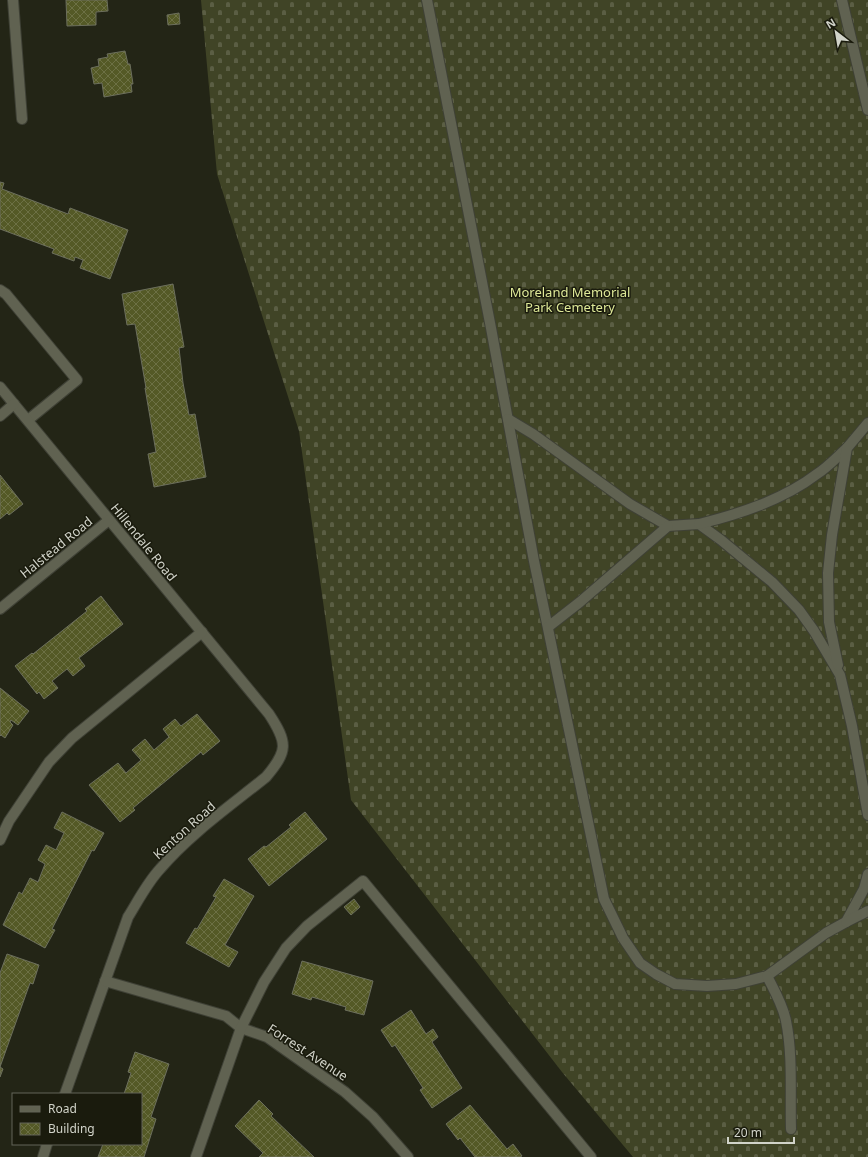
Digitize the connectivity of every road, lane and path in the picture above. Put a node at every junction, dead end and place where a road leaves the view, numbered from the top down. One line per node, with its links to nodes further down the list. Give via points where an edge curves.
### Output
1 (12, 0): 5 (street)
2 (427, 0): 10 (street)
3 (842, 0): 4 (street)
4 (868, 110)
5 (22, 119)
6 (0, 290): 11 (street, via 77,380)
7 (0, 387): 8 (street, Hillendale Road)
8 (14, 404): 9 (street); 11 (street, Hillendale Road)
9 (0, 416)
10 (508, 419): 16 (street, via 630,504); 18 (street)
11 (28, 420): 14 (street, Hillendale Road)
12 (868, 423): 13 (street)
13 (847, 448): 15 (street, via 817,475 789,491 759,506); 20 (street, via 828,573 829,622)
14 (110, 520): 17 (street, Halstead Road); 19 (street, Hillendale Road)
15 (698, 524): 16 (street); 20 (street, via 772,582 799,610)
16 (668, 526): 18 (street)
17 (0, 609)
18 (548, 627): 27 (street, via 604,899 623,938 640,963 675,984 736,984)
19 (202, 632): 21 (street, Hillendale Road); 23 (street, via 72,738 49,762 9,821)
20 (840, 675): 22 (street)
21 (269, 714): 28 (street, Kenton Road, via 283,739 283,752 276,764 266,777 178,850 159,869 128,917)
22 (868, 815)
23 (0, 840)
24 (868, 874): 26 (street, via 864,889)
25 (868, 911): 26 (street)
26 (846, 922): 27 (street, via 826,933)
27 (767, 976): 31 (street, via 778,996 786,1020)
28 (104, 981): 29 (street, Forrest Avenue, via 226,1016); 30 (street, Kenton Road)
29 (241, 1028): 34 (street); 35 (street, Forrest Avenue, via 267,1037 345,1092 373,1117); 36 (street, via 264,982 286,948 307,926 363,881)
30 (65, 1093)
31 (791, 1129)
32 (47, 1145): 33 (street)
33 (43, 1157)
34 (196, 1157)
35 (408, 1157)
36 (591, 1157)

